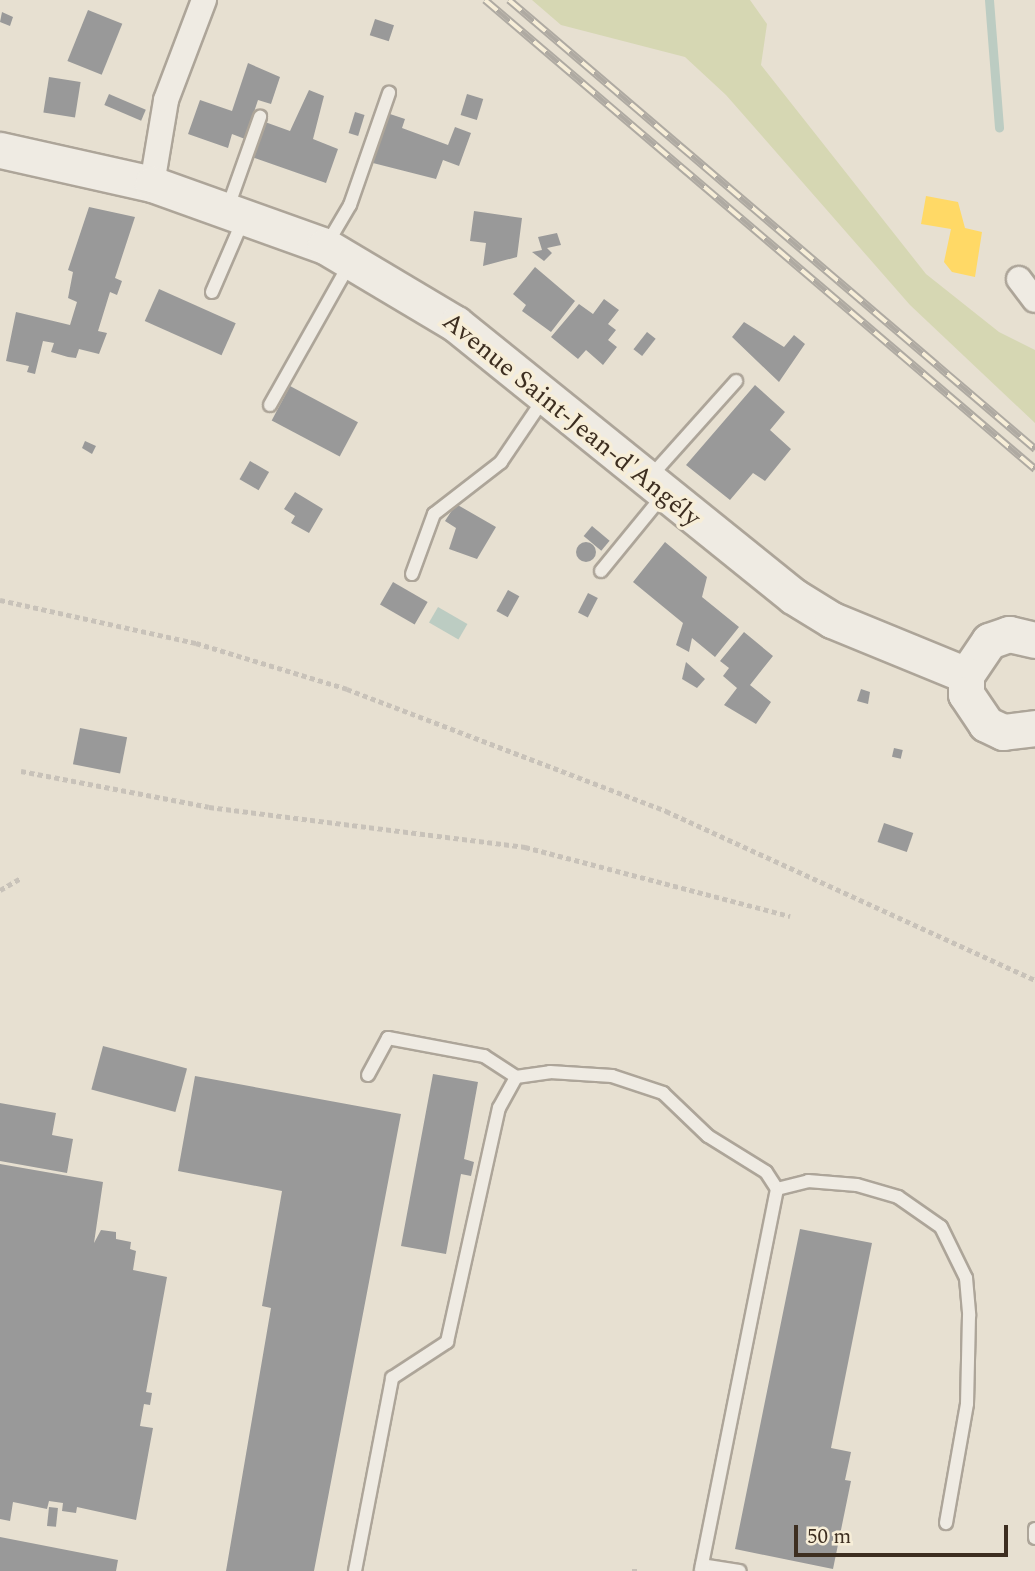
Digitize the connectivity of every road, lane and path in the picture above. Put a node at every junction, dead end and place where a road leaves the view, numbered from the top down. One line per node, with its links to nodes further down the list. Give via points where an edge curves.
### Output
1 (204, 0): 5 (street, via 166,100)
2 (389, 93): 7 (lane)
3 (260, 117): 6 (lane)
4 (0, 150): 5 (main road, Avenue Saint-Jean-d'Angély)
5 (152, 184): 6 (main road, Avenue Saint-Jean-d'Angély)
6 (237, 210): 7 (main road, Avenue Saint-Jean-d'Angély); 9 (lane)
7 (338, 254): 12 (main road, Avenue Saint-Jean-d'Angély, via 456,324); 13 (lane)
8 (1019, 279): 10 (street)
9 (212, 292)
10 (1035, 300)
11 (736, 381): 14 (lane)
12 (547, 395): 14 (main road, Avenue Saint-Jean-d'Angély); 16 (lane, via 501,462 434,514)
13 (270, 405)
14 (656, 487): 15 (lane); 19 (main road, Avenue Saint-Jean-d'Angély, via 752,567 822,614)
15 (601, 572)
16 (412, 574)
17 (0, 600): 25 (path, via 196,643 358,693 666,811)
18 (1035, 640): 19 (main road, via 1009,634 989,641)
19 (966, 676): 20 (main road, via 966,694 986,724 1003,732)
20 (1035, 728)
21 (21, 771): 24 (path, via 209,807 525,847)
22 (21, 878): 23 (path)
23 (0, 891)
24 (790, 916)
25 (1035, 980)
26 (368, 1075): 27 (lane, via 388,1038 484,1056)
27 (516, 1077): 28 (lane, via 612,1076 663,1093 708,1136 766,1172); 33 (lane, via 499,1108 447,1342 392,1378)
28 (777, 1189): 29 (lane, via 808,1181 857,1185 898,1197 941,1227 965,1278 969,1316 967,1404); 32 (lane)
29 (946, 1523)
30 (1035, 1529): 31 (lane)
31 (1035, 1538)
32 (701, 1568): 36 (lane)
33 (355, 1571)
34 (632, 1571): 35 (path)
35 (639, 1571)
36 (740, 1571)

